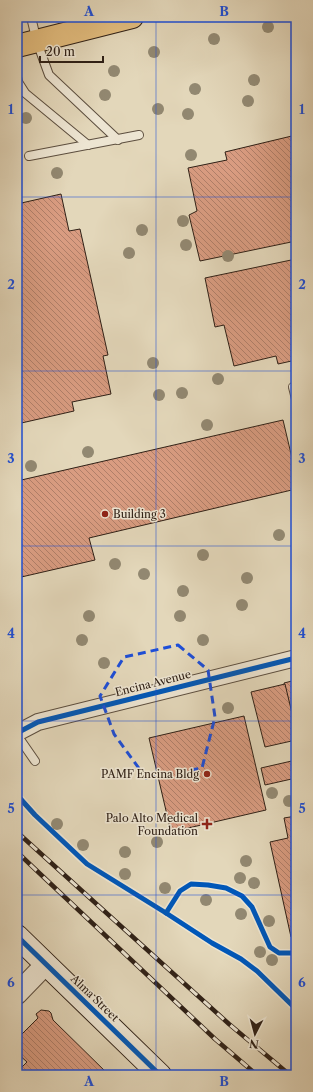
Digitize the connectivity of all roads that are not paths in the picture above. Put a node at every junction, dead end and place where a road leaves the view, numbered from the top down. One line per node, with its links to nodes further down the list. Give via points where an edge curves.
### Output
1 (31, 17): 3 (lane)
2 (132, 17): 3 (main road)
3 (27, 44): 6 (lane, via 49,75)
4 (17, 77): 7 (lane, via 25,93)
5 (139, 135): 6 (lane)
6 (118, 140): 7 (lane)
7 (88, 145): 8 (lane)
8 (29, 156)
9 (293, 387): 10 (lane)
10 (296, 399)
11 (296, 658): 12 (street, Encina Avenue, via 38,722)
12 (17, 734): 13 (lane)
13 (35, 761)
14 (17, 936): 15 (main road, Alma Street)
15 (46, 964): 16 (street); 17 (main road, Alma Street)
16 (17, 994)
17 (160, 1075)

